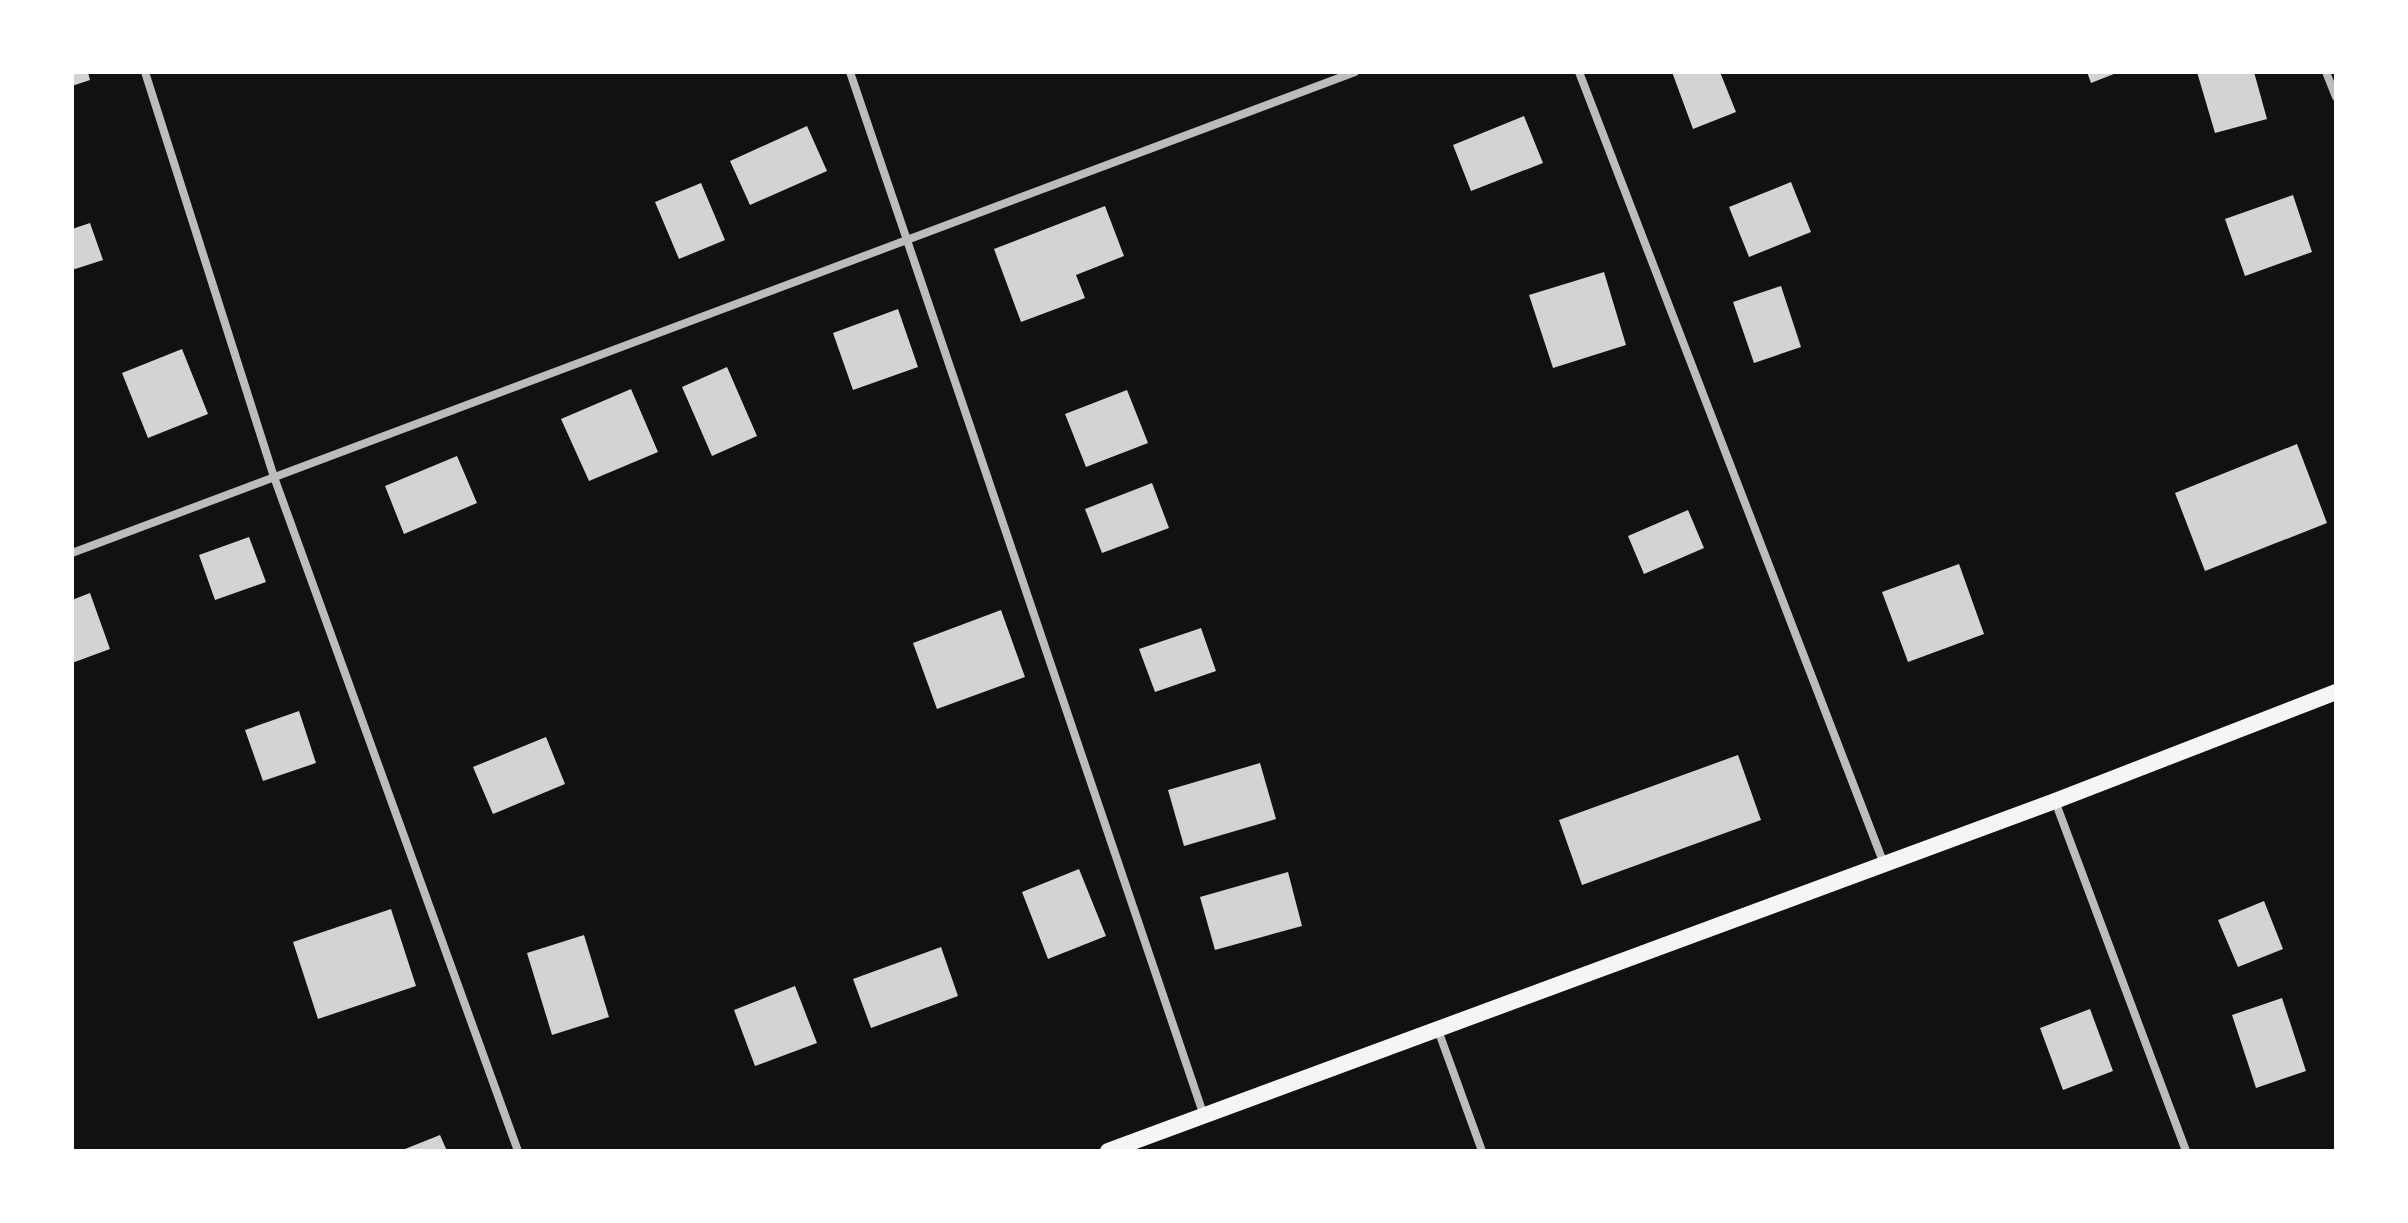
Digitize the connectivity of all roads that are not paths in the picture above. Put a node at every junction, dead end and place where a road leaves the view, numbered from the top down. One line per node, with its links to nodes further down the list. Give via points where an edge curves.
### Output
1 (145, 72): 8 (street)
2 (850, 72): 7 (street)
3 (1355, 72): 7 (street)
4 (1579, 72): 12 (street)
5 (2326, 72): 6 (street)
6 (2336, 97)
7 (907, 239): 8 (street); 14 (street)
8 (274, 477): 9 (street); 15 (street)
9 (72, 553)
10 (2336, 692): 11 (main road)
11 (2055, 801): 12 (main road); 18 (street)
12 (1884, 864): 13 (main road)
13 (1438, 1030): 14 (main road); 17 (street)
14 (1204, 1116): 16 (main road)
15 (518, 1151)
16 (1108, 1151)
17 (1482, 1151)
18 (2186, 1151)

